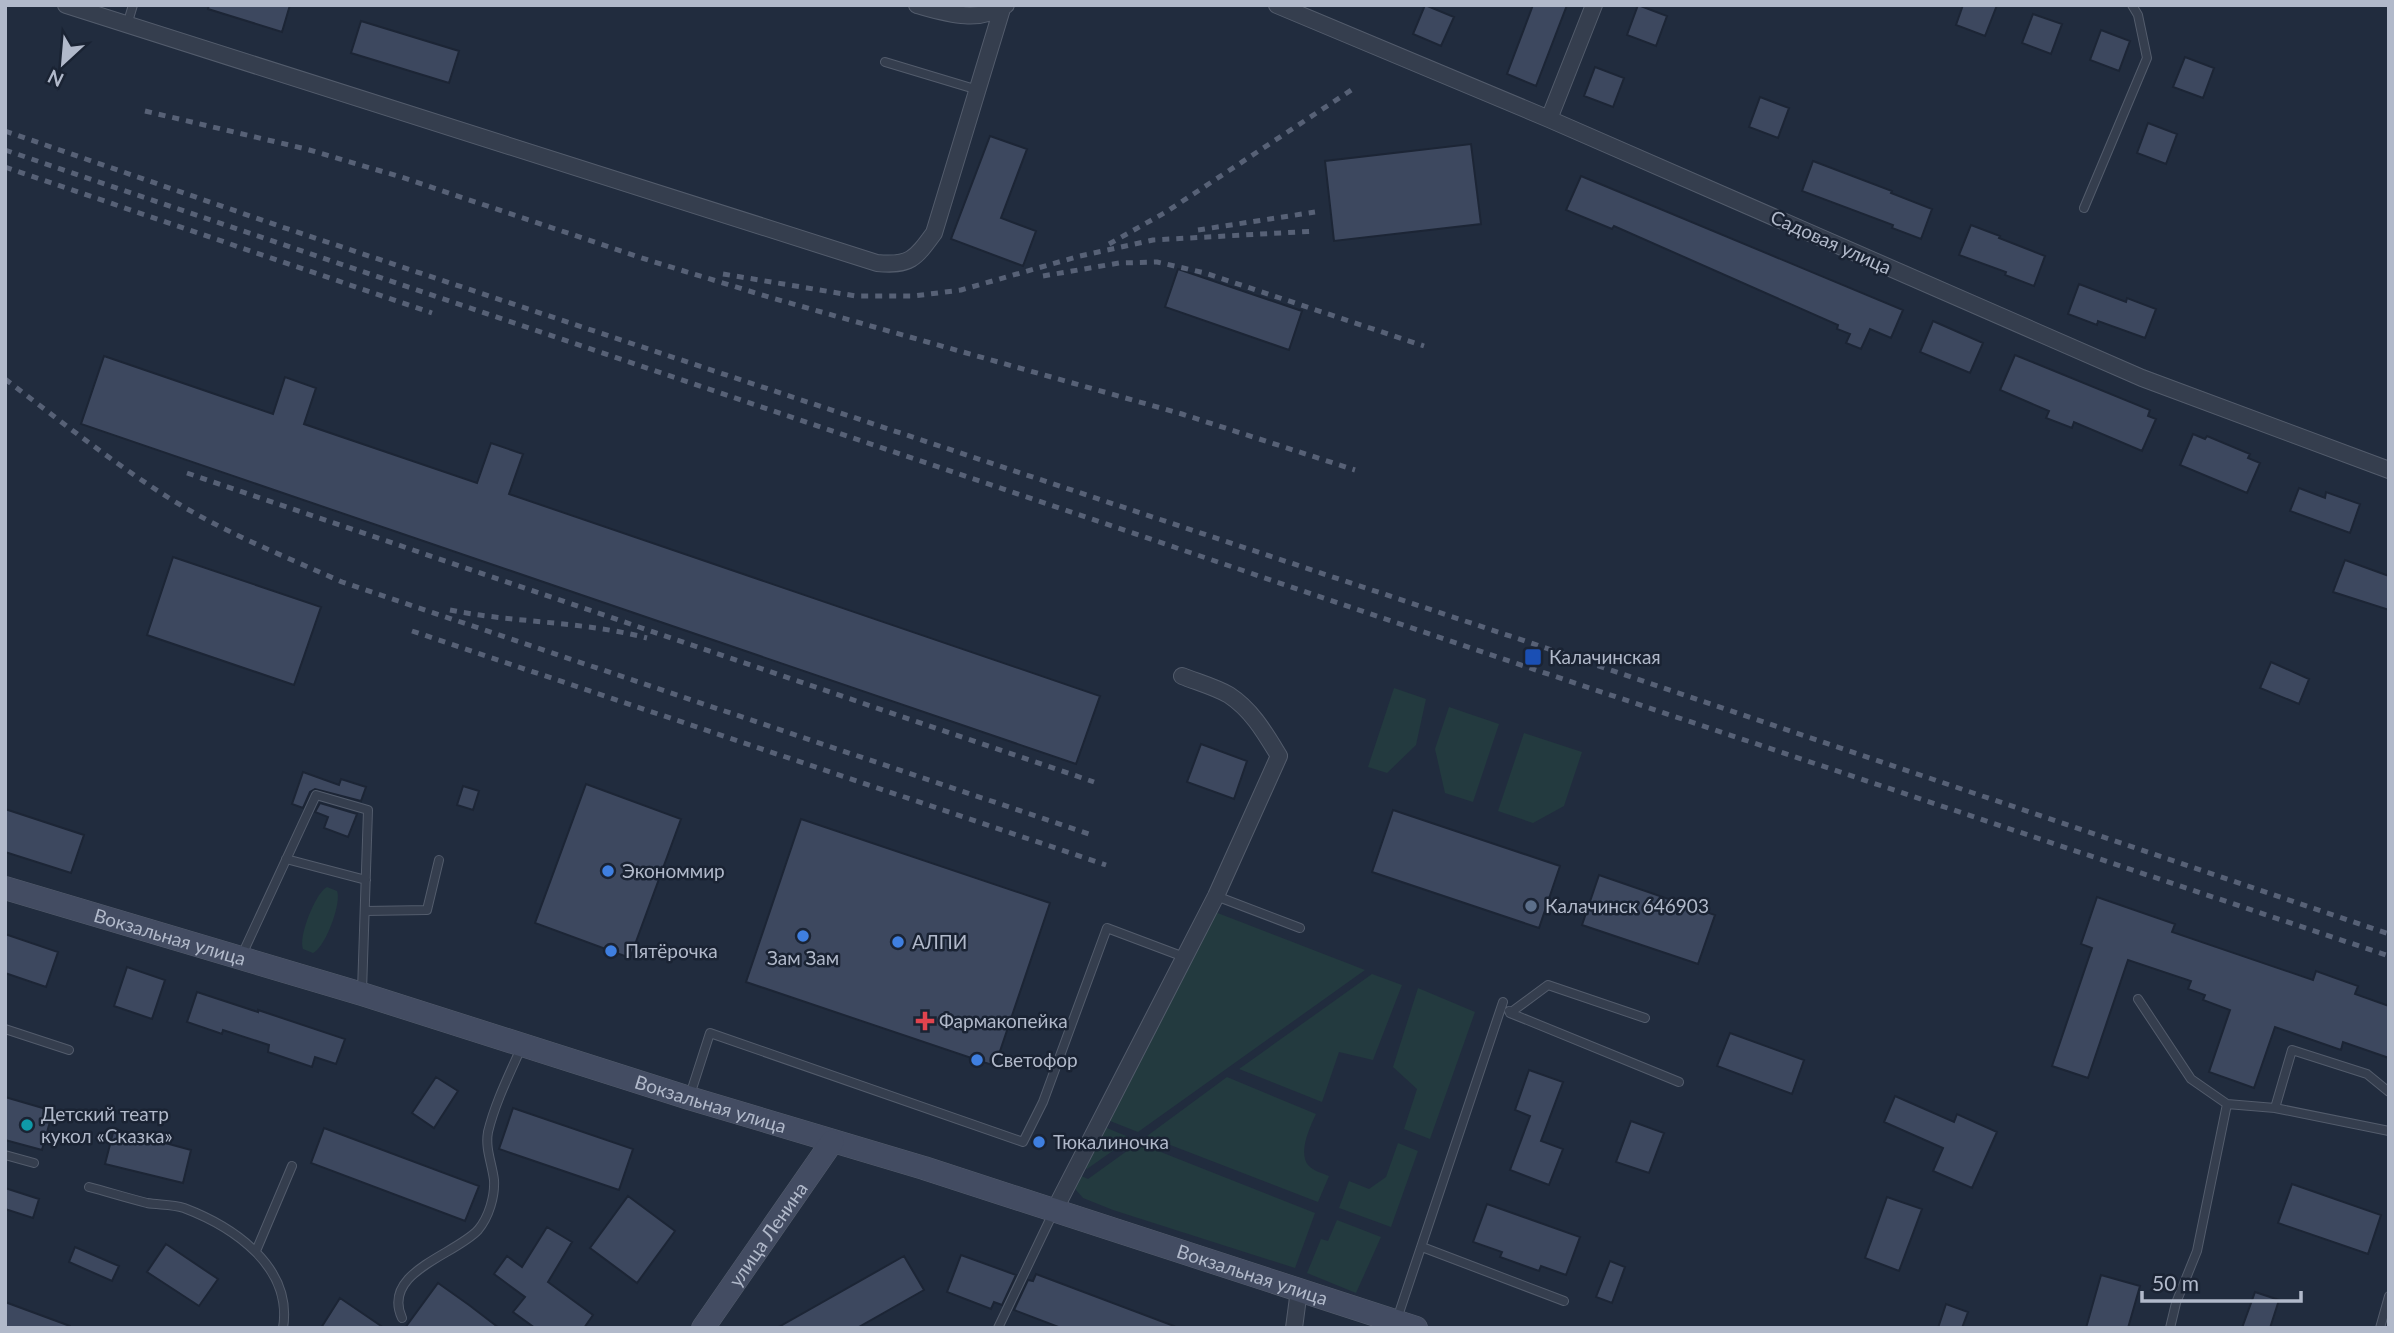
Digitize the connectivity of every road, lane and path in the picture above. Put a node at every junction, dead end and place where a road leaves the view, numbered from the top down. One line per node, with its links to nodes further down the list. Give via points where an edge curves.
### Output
1 (66, 5): 8 (street)
2 (133, 5): 8 (lane)
3 (917, 5): 7 (street, via 956,16 982,15)
4 (1277, 5): 11 (street, Садовая улица)
5 (1594, 5): 11 (street)
6 (2132, 5): 12 (lane, via 2147,58)
7 (1004, 7): 10 (street)
8 (127, 25): 10 (street, via 877,263 896,265 917,256 934,233)
9 (885, 62): 10 (lane)
10 (978, 90)
11 (1549, 120): 13 (street, Садовая улица, via 2142,378)
12 (2084, 208)
13 (2389, 470)
14 (1182, 676): 19 (street, via 1227,694 1246,708 1279,756)
15 (286, 859): 17 (lane); 17 (lane, via 316,795 368,810); 22 (lane)
16 (439, 860): 20 (lane, via 428,910)
17 (366, 880): 20 (lane)
18 (5, 888): 22 (main road, Вокзальная улица)
19 (1216, 896): 21 (lane); 23 (street)
20 (365, 911): 24 (lane)
21 (1300, 928)
22 (241, 957): 24 (main road, Вокзальная улица)
23 (1184, 957): 33 (lane, via 1107,928 1043,1102 1023,1142 710,1033); 42 (street)
24 (362, 994): 29 (main road, Вокзальная улица)
25 (2138, 999): 34 (lane, via 2191,1079)
26 (1510, 1013): 27 (lane, via 1548,985); 31 (lane); 43 (lane, via 1503,1002)
27 (1645, 1018)
28 (5, 1029): 30 (lane)
29 (522, 1045): 33 (main road, Вокзальная улица); 48 (lane, via 488,1136 494,1181 486,1216 477,1231 414,1273 400,1292 397,1308)
30 (69, 1050)
31 (1679, 1082)
32 (2389, 1092): 35 (lane, via 2367,1074 2292,1050)
33 (689, 1098): 37 (main road, Вокзальная улица)
34 (2227, 1104): 35 (lane); 54 (lane, via 2197,1251)
35 (2275, 1108): 36 (lane)
36 (2389, 1131)
37 (832, 1142): 42 (main road, Вокзальная улица); 51 (main road, улица Ленина)
38 (5, 1155): 39 (lane)
39 (34, 1163)
40 (292, 1166): 44 (lane)
41 (89, 1187): 44 (lane, via 181,1207)
42 (1054, 1211): 45 (main road, Вокзальная улица); 52 (lane)
43 (1422, 1247): 47 (lane); 49 (lane)
44 (256, 1251): 50 (lane, via 281,1289)
45 (1299, 1290): 49 (main road, Вокзальная улица); 53 (street)
46 (2389, 1296): 55 (lane)
47 (1564, 1301)
48 (402, 1318)
49 (1406, 1325)
50 (283, 1328)
51 (703, 1328)
52 (998, 1328)
53 (1294, 1328)
54 (2170, 1328)
55 (2380, 1328)

